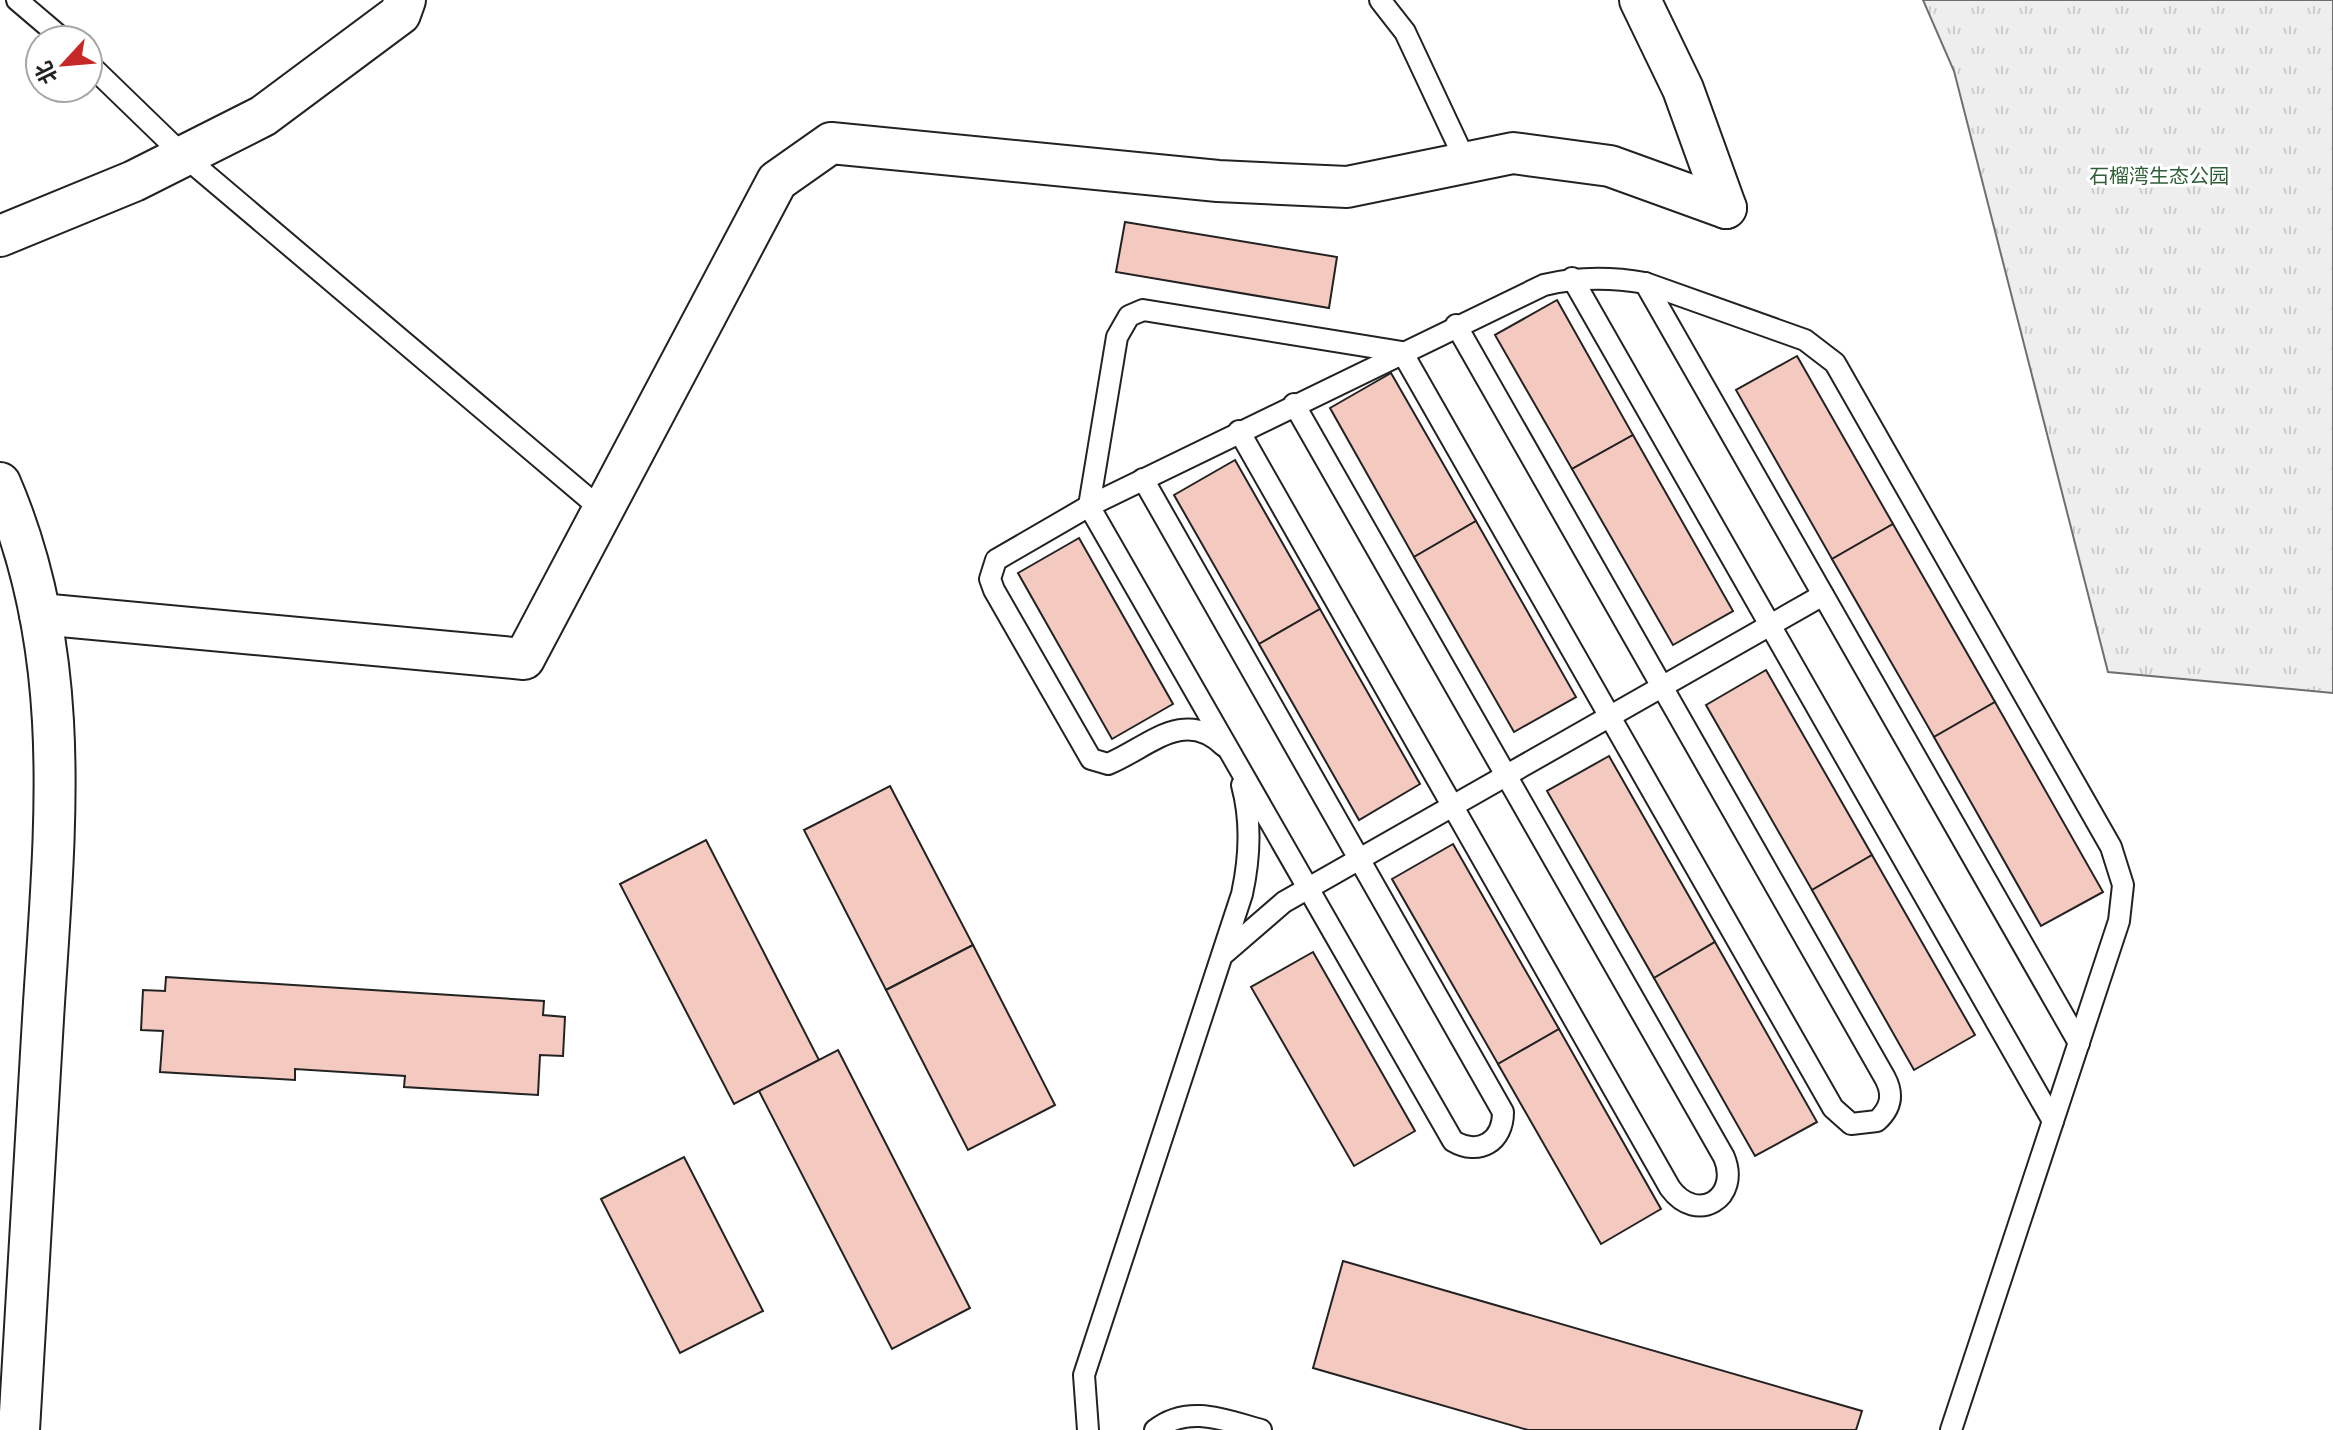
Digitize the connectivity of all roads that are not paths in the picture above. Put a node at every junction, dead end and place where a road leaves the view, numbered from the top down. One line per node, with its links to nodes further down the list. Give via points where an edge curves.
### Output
1 (17, 0): 5 (lane)
2 (405, 0): 7 (street, via 400,14 263,116)
3 (1380, 0): 8 (lane, via 1405,32)
4 (1640, 0): 8 (street, via 1683,89 1726,208 1610,166 1513,153)
5 (45, 24)
6 (104, 78): 7 (lane)
7 (184, 156): 9 (street); 19 (lane)
8 (1466, 162): 19 (street, via 1347,187 1218,181 831,143 777,181)
9 (0, 236)
10 (1572, 278): 11 (lane); 12 (lane, via 1517,295); 22 (lane)
11 (1645, 283): 20 (lane); 31 (lane, via 1805,340 1835,363 2119,865 2123,903)
12 (1456, 325): 13 (lane); 23 (lane)
13 (1402, 352): 14 (lane); 18 (lane, via 1157,310 1129,316 1117,337); 24 (lane)
14 (1294, 404): 15 (lane); 26 (lane)
15 (1239, 431): 16 (lane); 27 (lane)
16 (1143, 479): 18 (lane); 28 (lane)
17 (0, 483): 21 (street, via 16,521)
18 (1089, 506): 25 (lane); 25 (lane, via 996,560 990,579 994,590 1091,759 1108,764 1179,729 1207,733)
19 (602, 510): 21 (street, via 524,659)
20 (1823, 595): 22 (lane); 31 (lane)
21 (40, 614): 33 (street, via 57,774)
22 (1770, 625): 23 (lane); 32 (lane)
23 (1662, 686): 24 (lane); 24 (lane, via 1891,1089 1877,1121 1851,1124 1833,1108)
24 (1610, 716): 26 (lane)
25 (1230, 753): 29 (lane); 30 (lane, via 1246,803 1249,862)
26 (1506, 776): 27 (lane); 27 (lane, via 1724,1157 1728,1181 1714,1201 1689,1205 1670,1188)
27 (1452, 805): 28 (lane)
28 (1360, 858): 29 (lane); 29 (lane, via 1503,1112 1503,1125 1489,1144 1464,1148 1445,1131)
29 (1307, 889): 30 (lane, via 1264,917)
30 (1222, 956): 34 (lane, via 1084,1375)
31 (2079, 1043): 32 (lane)
32 (2053, 1121): 37 (lane)
33 (19, 1430)
34 (1088, 1430)
35 (1155, 1430): 36 (lane, via 1196,1414)
36 (1261, 1430)
37 (1951, 1430)

